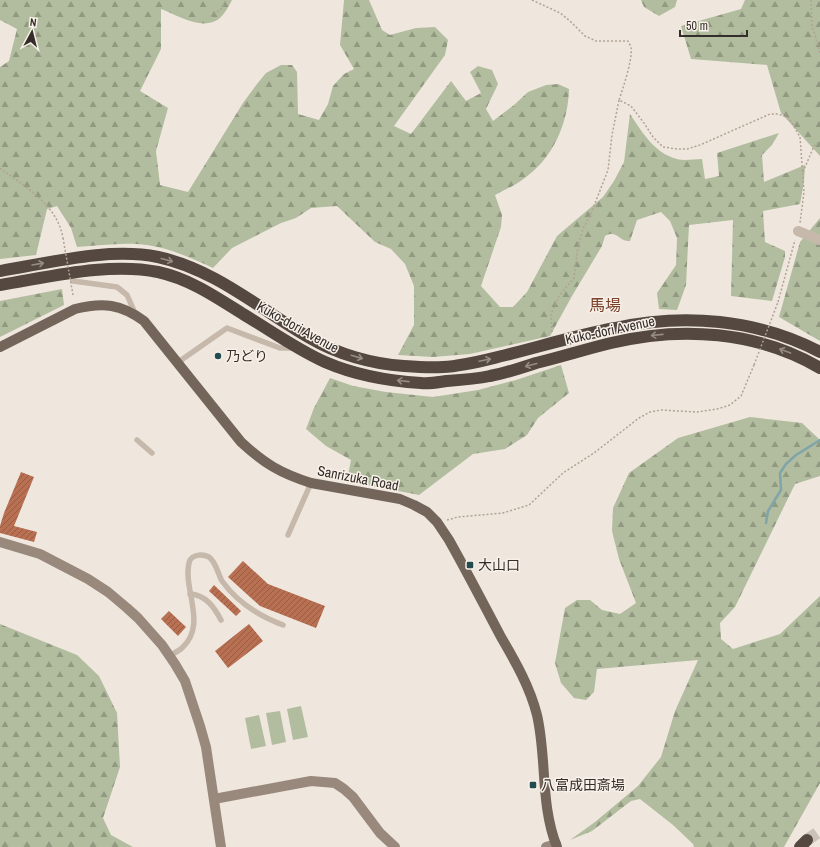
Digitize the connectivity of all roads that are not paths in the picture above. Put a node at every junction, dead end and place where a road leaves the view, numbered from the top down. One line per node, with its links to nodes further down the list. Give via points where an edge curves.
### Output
1 (798, 231): 2 (street)
2 (820, 240)
3 (0, 271): 9 (highway, Kuko-dori Avenue, one-way to 9, via 108,255 158,257 201,272 311,339 334,350 400,366 444,367 466,364 613,328 640,323 694,320 742,325 769,331)
4 (72, 274): 5 (highway, Kuko-dori Avenue); 6 (lane, via 73,281 117,287 127,296); 8 (highway, Kuko-dori Avenue, via 119,268 158,272 176,277 212,294)
5 (0, 286)
6 (136, 316): 7 (main road, Sanrizuka Road, via 117,307 88,305); 10 (main road, Sanrizuka Road, via 144,321)
7 (0, 347)
8 (299, 348): 10 (lane, via 280,348 226,328); 11 (highway, Kuko-dori Avenue, one-way to 8, via 788,352 743,338 695,333 652,335 612,342 491,376 424,383 356,373)
9 (820, 352)
10 (178, 363): 14 (main road, Sanrizuka Road, via 241,442 282,473)
11 (820, 368)
12 (137, 440): 13 (lane)
13 (152, 453)
14 (311, 483): 15 (lane); 22 (main road, Sanrizuka Road, via 400,499 427,512 437,522 484,604 531,696 537,713 546,805)
15 (288, 535)
16 (0, 542): 20 (street, via 40,554 108,592 138,618)
17 (190, 594): 18 (lane, via 206,600); 19 (lane, via 190,560 203,555 210,558 221,579 243,604 267,619); 20 (lane, via 195,622 193,632 182,648)
18 (221, 620)
19 (283, 625)
20 (169, 656): 21 (street, via 185,681 200,726)
21 (214, 799): 23 (street); 24 (street, via 311,781 335,783 353,797 380,833)
22 (553, 846)
23 (221, 847)
24 (395, 847)

